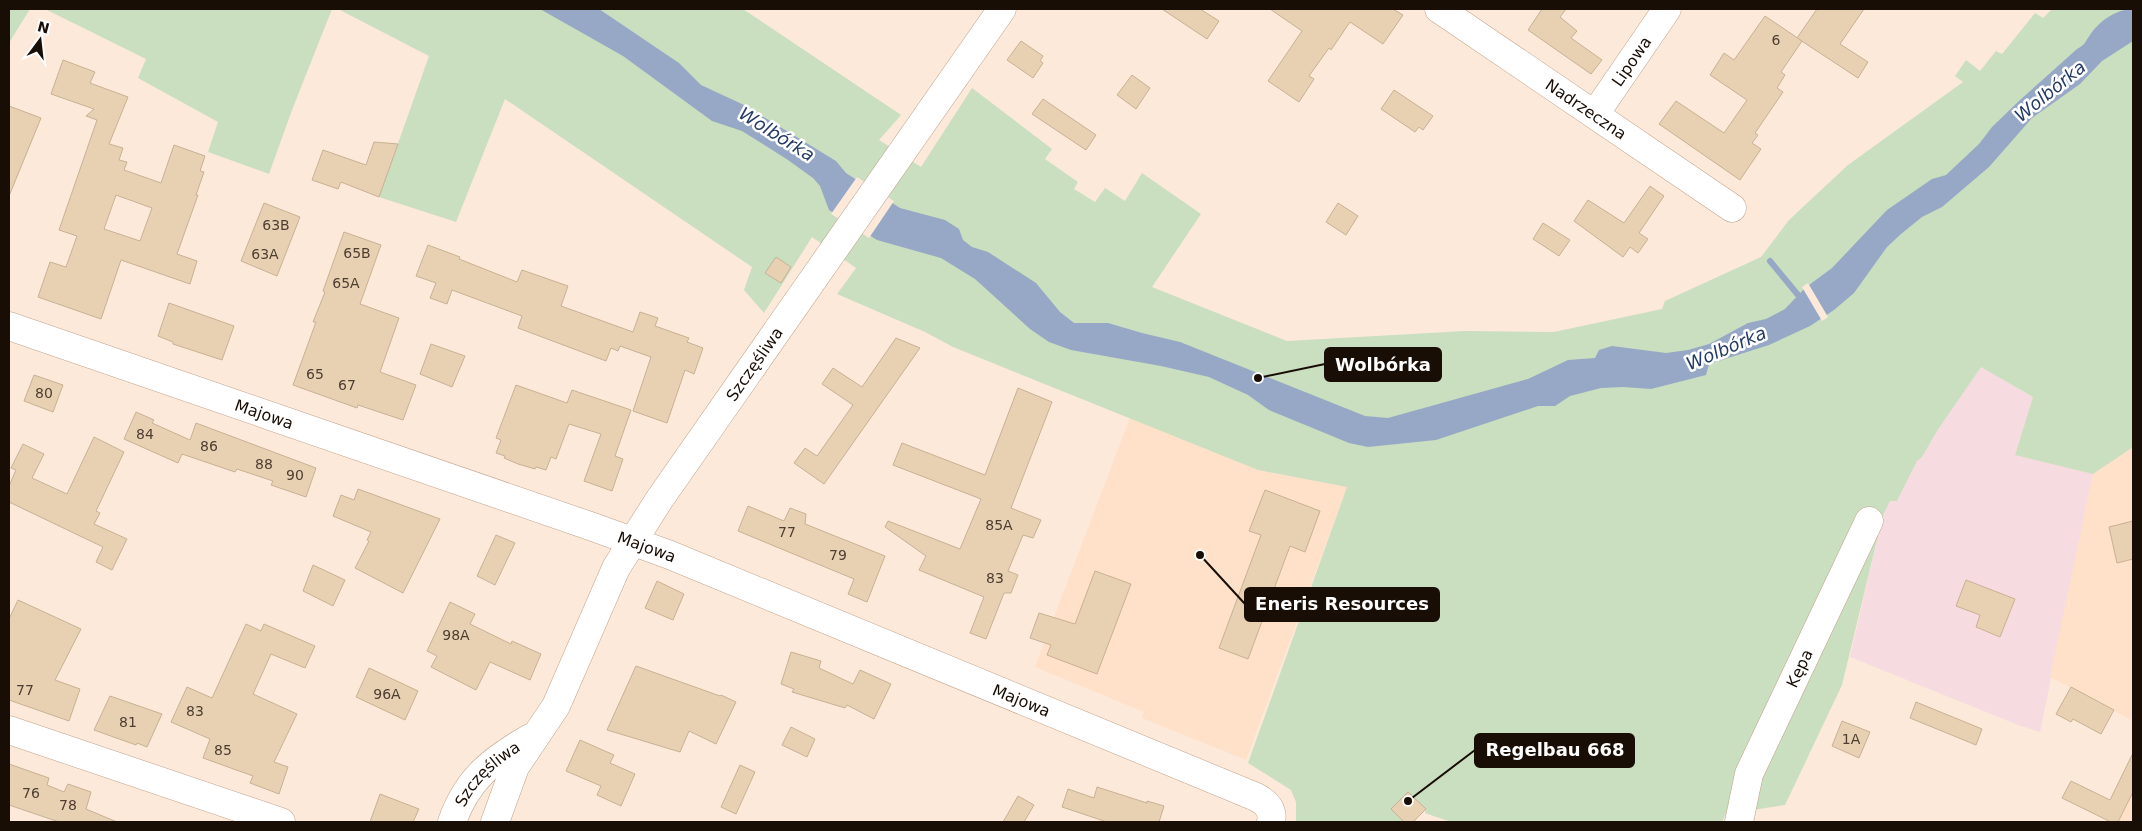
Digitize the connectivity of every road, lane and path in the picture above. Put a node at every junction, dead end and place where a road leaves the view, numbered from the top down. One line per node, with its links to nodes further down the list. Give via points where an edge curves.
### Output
1 (1002, 9): 8 (street, Szczęśliwa)
2 (1439, 9): 4 (street, Nadrzeczna)
3 (1667, 9): 4 (street, Lipowa)
4 (1595, 114): 5 (street, Nadrzeczna)
5 (1732, 208)
6 (9, 326): 8 (street, Majowa)
7 (1869, 521): 12 (street, Kępa, via 1749,774)
8 (633, 541): 10 (street, Szczęśliwa, via 616,568 556,706); 11 (street, Majowa, via 1256,796 1264,801)
9 (9, 730): 13 (street)
10 (534, 736): 14 (street, Szczęśliwa, via 490,764 464,797); 15 (street, Szczęśliwa, via 515,767)
11 (1270, 815)
12 (1743, 821)
13 (281, 822)
14 (452, 822)
15 (495, 822)

